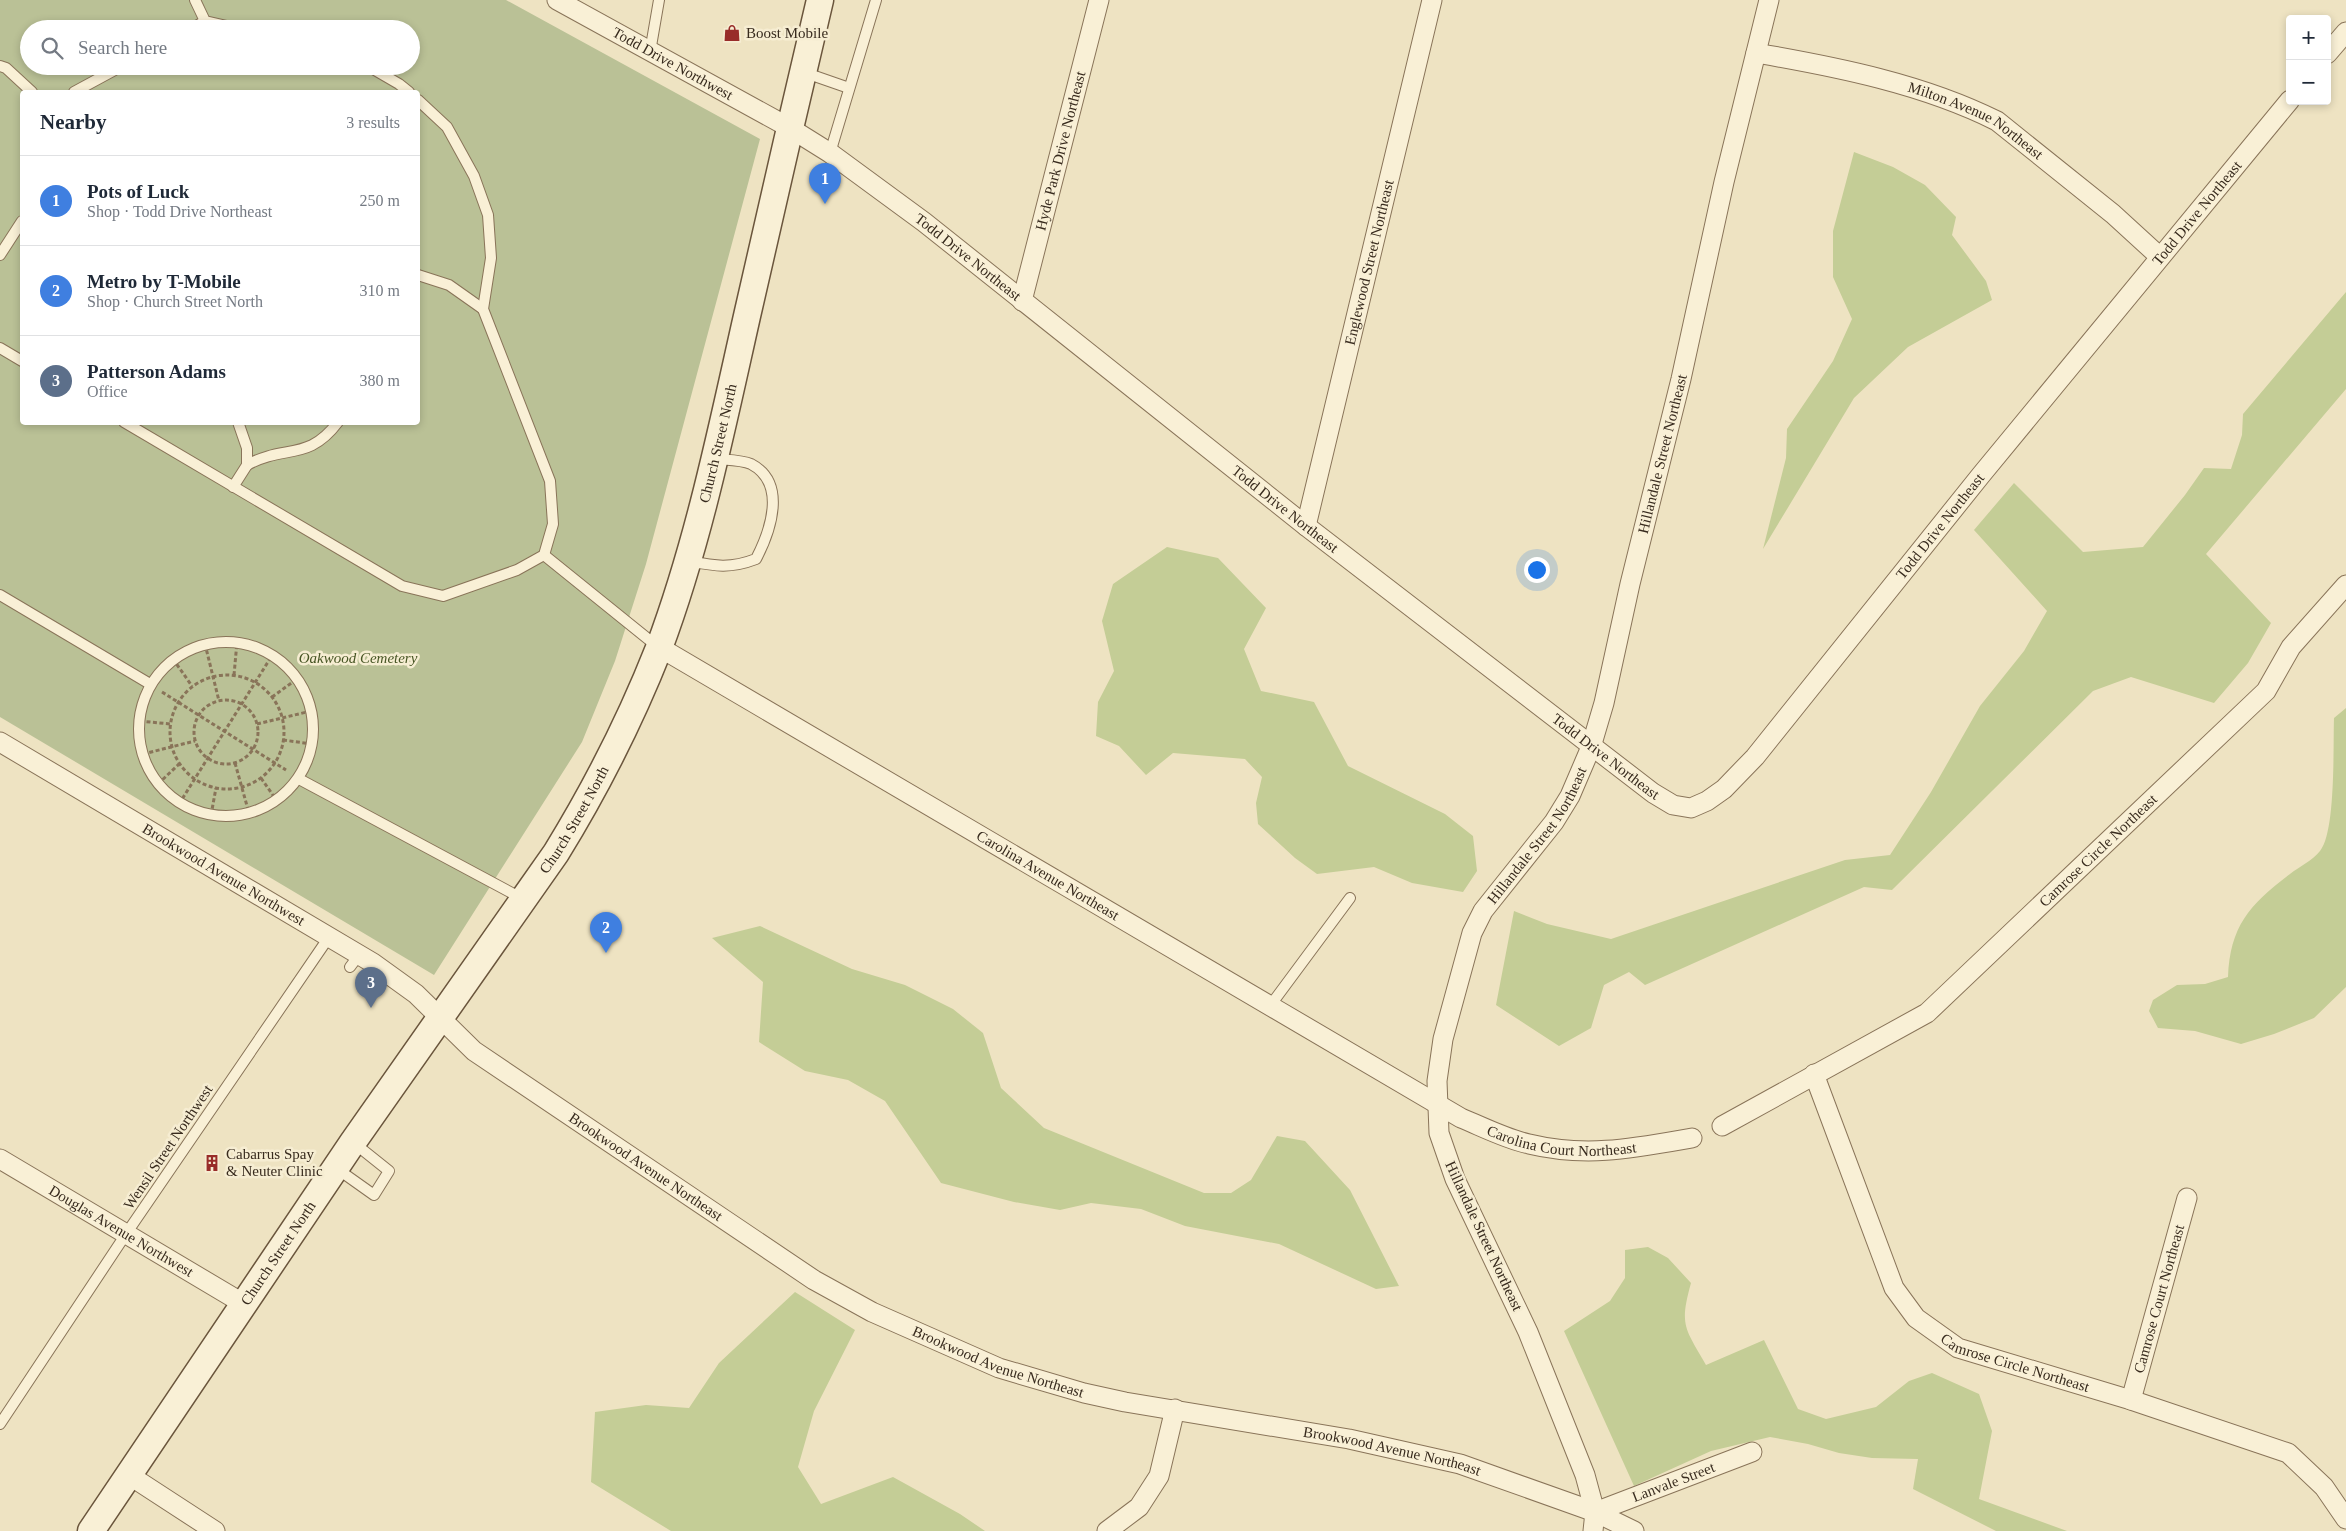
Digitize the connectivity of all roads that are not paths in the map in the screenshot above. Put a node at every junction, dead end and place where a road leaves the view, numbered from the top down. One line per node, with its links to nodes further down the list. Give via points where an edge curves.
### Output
1 (195, 0): 9 (lane)
2 (556, 0): 12 (street, Todd Drive Northwest)
3 (659, 0): 12 (lane)
4 (820, 0): 15 (main road, Church Street North)
5 (876, 0): 18 (lane)
6 (1099, 0): 30 (street, Hyde Park Drive Northeast)
7 (1432, 0): 40 (street, Englewood Street Northeast)
8 (1769, 0): 13 (street, Hillandale Street Northeast)
9 (205, 20)
10 (2346, 32): 11 (street)
11 (2331, 49)
12 (650, 52): 24 (street, Todd Drive Northwest)
13 (1756, 53): 28 (street, Milton Avenue Northeast, via 1908,87 1984,115 2028,144); 48 (street, Hillandale Street Northeast)
14 (0, 66): 19 (lane)
15 (803, 72): 18 (lane); 24 (main road, Church Street North)
16 (105, 75): 20 (lane)
17 (384, 75): 21 (lane)
18 (850, 88): 25 (lane)
19 (30, 90)
20 (78, 90)
21 (406, 90)
22 (420, 102): 31 (lane, via 447,127 474,176 488,215 492,258)
23 (2286, 105): 28 (street, Todd Drive Northeast)
24 (790, 128): 25 (street, Todd Drive Northeast); 37 (main road, Church Street North)
25 (830, 153): 30 (street, Todd Drive Northeast, via 924,222)
26 (20, 224): 27 (lane)
27 (0, 255)
28 (2160, 257): 48 (street, Todd Drive Northeast, via 1754,757 1724,789 1691,808 1673,804 1653,793)
29 (420, 276): 31 (lane, via 449,285)
30 (1022, 301): 40 (street, Todd Drive Northeast)
31 (483, 309): 41 (lane, via 550,481 553,524)
32 (0, 348): 33 (lane)
33 (20, 361)
34 (129, 425): 39 (lane)
35 (239, 425): 38 (lane, via 247,448)
36 (336, 425): 38 (lane, via 313,447 274,453)
37 (714, 459): 42 (main road, Church Street North); 42 (lane, via 750,463 766,475 772,487 773,503 767,537 756,558 738,566 717,567)
38 (247, 465): 39 (lane)
39 (233, 487): 41 (lane, via 402,586 443,596 517,570)
40 (1306, 526): 48 (street, Todd Drive Northeast)
41 (544, 555): 45 (lane)
42 (687, 561): 45 (main road, Church Street North)
43 (2346, 585): 55 (street, Camrose Circle Northeast, via 2291,647 2266,691 1927,1013)
44 (0, 596): 46 (lane)
45 (659, 647): 51 (main road, Church Street North, via 616,746 583,810); 53 (street, Carolina Avenue Northeast)
46 (150, 684): 49 (lane, via 140,709 142,754 158,784 179,804 204,814 231,817 249,814 277,801); 49 (lane, via 173,659 205,644 219,641 247,643 273,654 298,679 308,698 314,725 311,753)
47 (0, 742): 52 (street, Brookwood Avenue Northwest)
48 (1592, 747): 56 (street, Hillandale Street Northeast, via 1570,796 1554,822 1483,911 1472,933 1443,1039 1437,1081)
49 (299, 779): 51 (lane)
50 (1350, 898): 53 (lane)
51 (524, 900): 54 (main road, Church Street North)
52 (329, 937): 54 (street, Brookwood Avenue Northwest, via 354,961 416,994); 63 (lane, Wensil Street Northwest)
53 (1270, 1006): 56 (street, Carolina Avenue Northeast)
54 (441, 1017): 59 (main road, Church Street North); 66 (street, Brookwood Avenue Northeast, via 474,1051 814,1280 872,1312 1000,1368 1084,1393)
55 (1814, 1074): 57 (street, Camrose Circle Northeast); 65 (street, Camrose Circle Northeast, via 1894,1288 1916,1318 1958,1348)
56 (1438, 1105): 58 (street, Carolina Court Northeast, via 1461,1118 1528,1144 1561,1150 1616,1151); 70 (street, Hillandale Street Northeast, via 1439,1133 1455,1179 1528,1332 1585,1475)
57 (1722, 1126)
58 (1692, 1138)
59 (353, 1142): 61 (main road, Church Street North); 61 (lane, via 390,1171 374,1194)
60 (0, 1159): 63 (street, Douglas Avenue Northwest)
61 (336, 1168): 64 (main road, Church Street North)
62 (2187, 1198): 65 (street, Camrose Court Northeast)
63 (126, 1234): 64 (street, Douglas Avenue Northwest); 67 (lane, Wensil Street Northwest)
64 (244, 1304): 69 (main road, Church Street North)
65 (2131, 1400): 71 (street, Camrose Circle Northeast, via 2288,1452 2324,1487)
66 (1175, 1409): 70 (street, Brookwood Avenue Northeast, via 1349,1439 1460,1464); 74 (street, via 1159,1476 1139,1507)
67 (0, 1424)
68 (1752, 1452): 70 (street, Lanvale Street)
69 (129, 1475): 72 (main road, Church Street North); 73 (street)
70 (1595, 1512): 75 (street, Hillandale Street Northeast); 76 (street, Brookwood Avenue Northeast)
71 (2346, 1519)
72 (92, 1531)
73 (215, 1531)
74 (1108, 1531)
75 (1593, 1531)
76 (1634, 1531)

